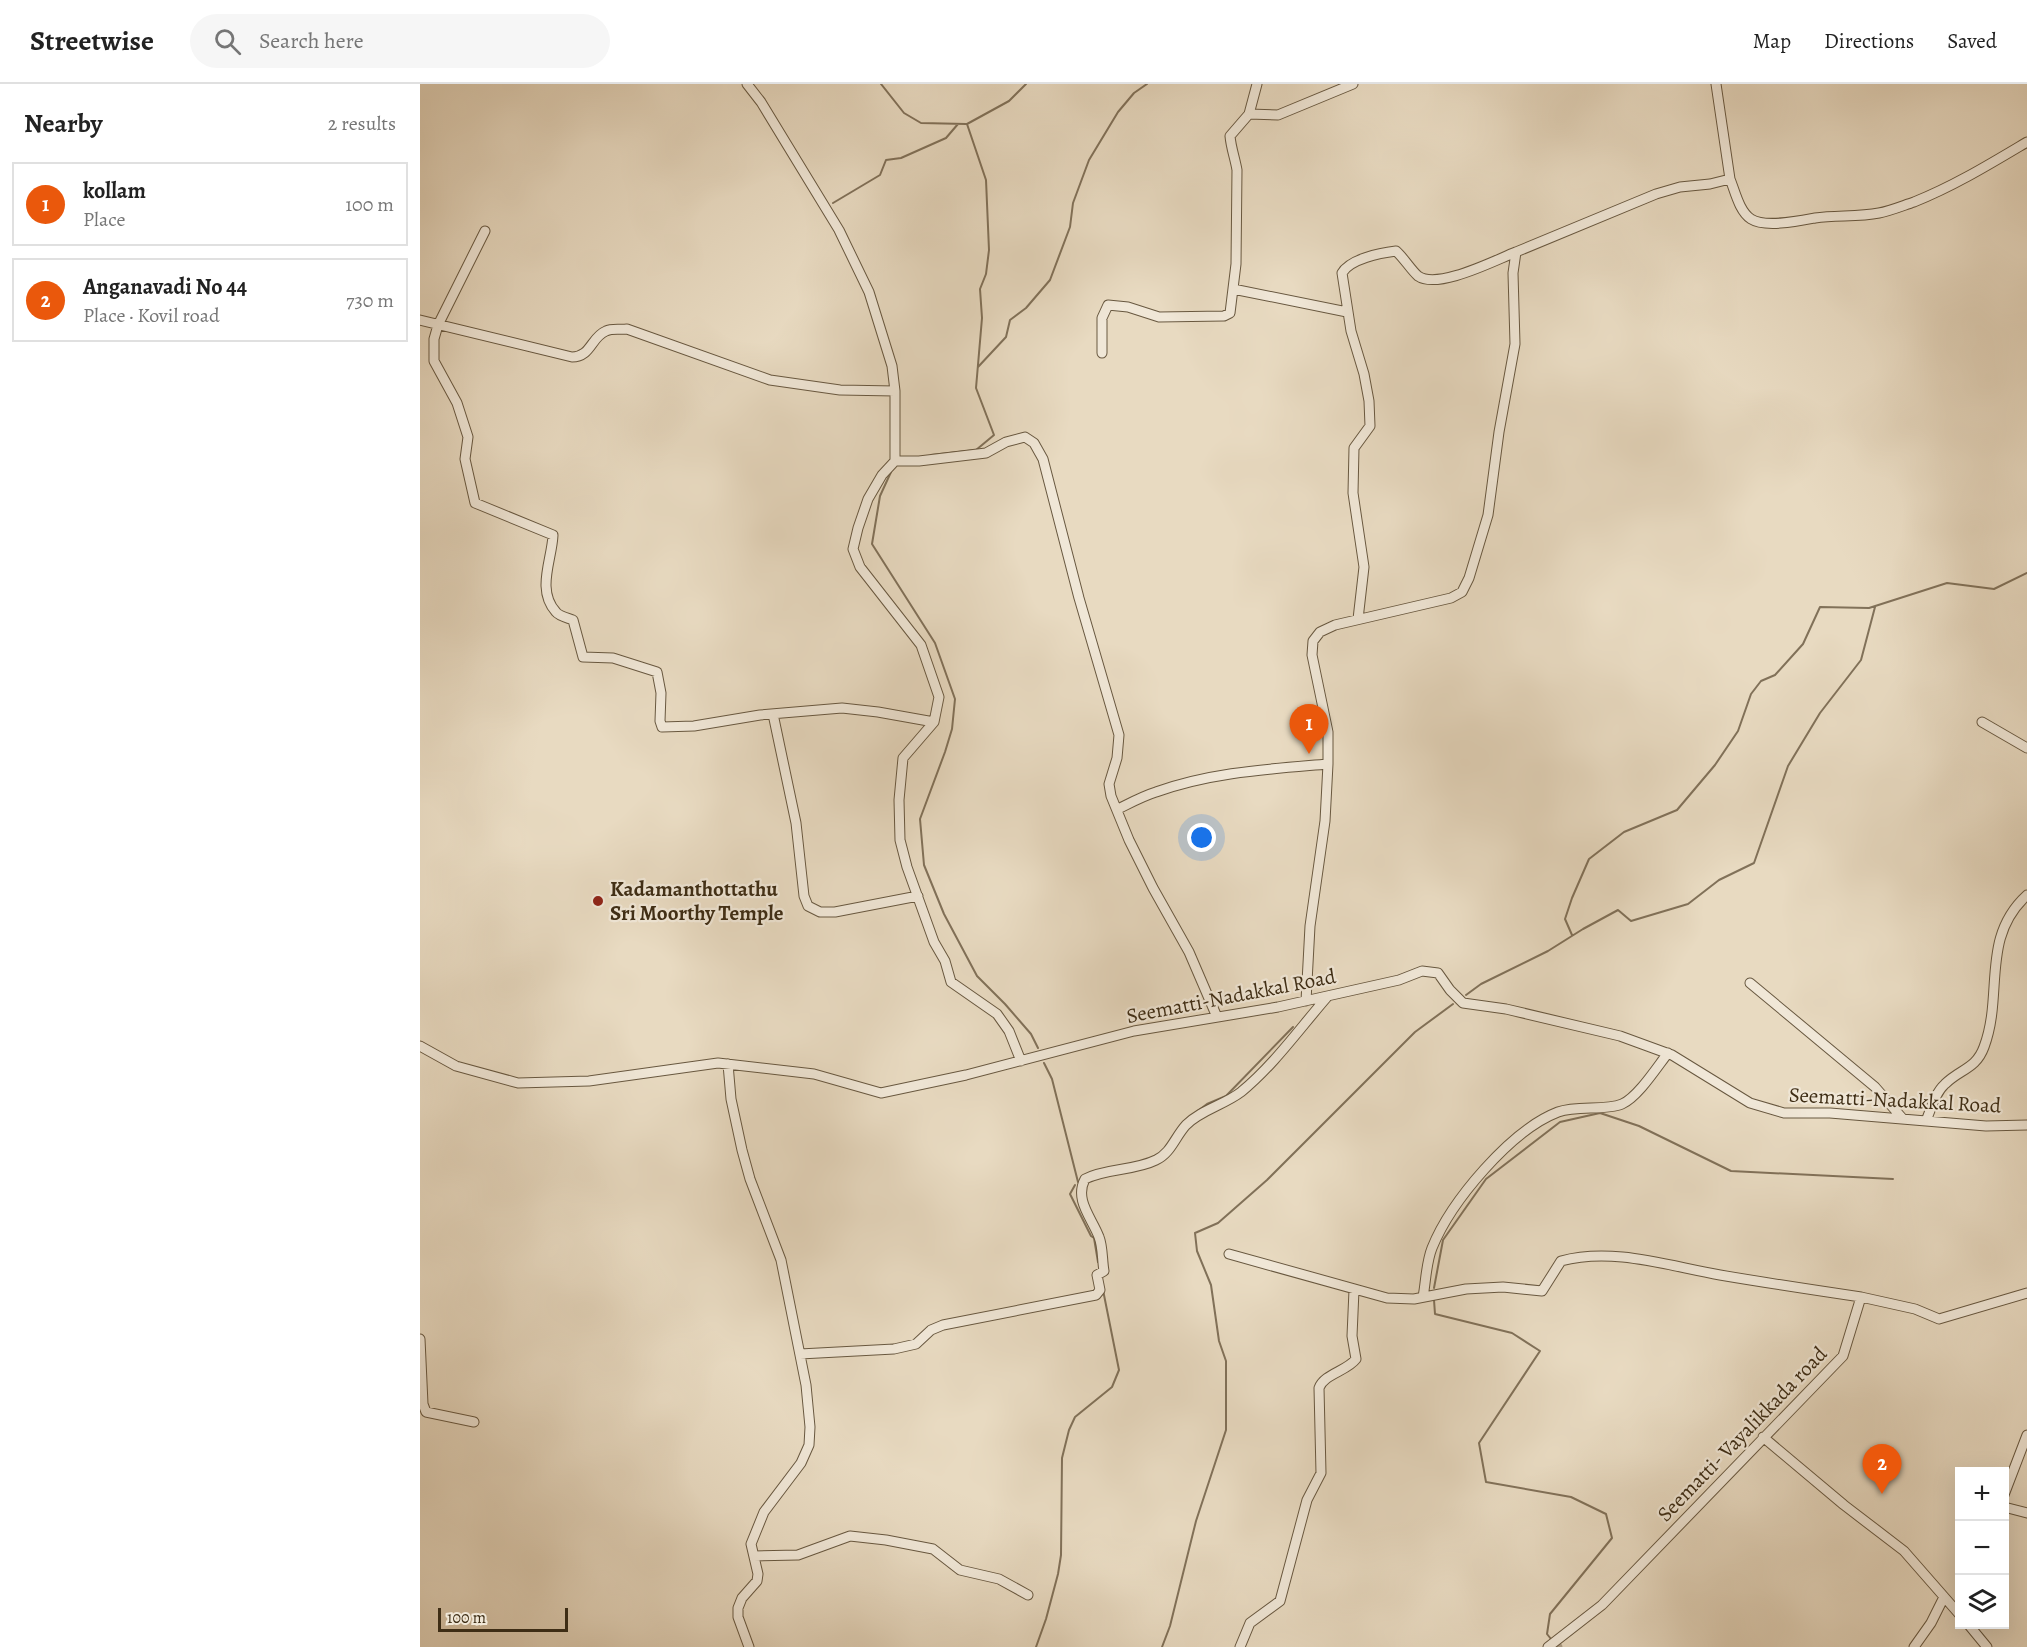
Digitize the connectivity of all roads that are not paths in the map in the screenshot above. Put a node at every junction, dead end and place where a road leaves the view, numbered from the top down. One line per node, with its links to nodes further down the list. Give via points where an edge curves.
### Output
1 (747, 84): 15 (street, via 839,230 864,281 892,366)
2 (1257, 84): 5 (street)
3 (1353, 84): 5 (street, via 1278,115)
4 (1716, 84): 7 (street)
5 (1249, 114): 10 (street, via 1230,136 1237,170)
6 (2027, 142): 7 (street, via 1957,183 1879,213 1759,222 1745,212)
7 (1730, 179): 9 (street, via 1656,194)
8 (484, 231): 13 (street)
9 (1516, 252): 11 (street, via 1444,279 1418,276 1396,251 1353,262 1342,273); 17 (street, via 1515,344 1488,515 1469,578 1462,592 1451,598)
10 (1233, 289): 11 (street); 14 (street, via 1230,313 1224,316 1159,317 1108,305 1102,318)
11 (1347, 312): 17 (street, via 1370,401 1370,426 1354,448 1353,493 1364,567)
12 (420, 320): 13 (street)
13 (438, 326): 15 (street, via 572,357 586,353 598,335 627,329 770,380 840,390); 18 (street, via 434,361 457,403 468,437 465,459 476,503 553,535 546,577 548,597 556,613 573,620 583,657 613,658 657,672 662,727)
14 (1102, 354)
15 (895, 391): 16 (street)
16 (895, 461): 19 (street, via 868,499 853,549 860,567 921,645 939,697); 23 (street, via 986,453 1025,437 1034,443 1044,459 1119,735 1109,784)
17 (1358, 619): 22 (street, via 1328,628 1313,641 1312,655 1328,732)
18 (773, 714): 19 (street, via 842,708); 25 (street, via 796,823 808,906 820,912 835,912)
19 (934, 722): 25 (street, via 903,758 899,800 900,840)
20 (1982, 722): 21 (street)
21 (2027, 747)
22 (1328, 764): 23 (street, via 1246,771 1197,781 1155,792); 28 (street)
23 (1118, 809): 29 (street, via 1129,840 1189,952)
24 (2027, 895): 35 (street, via 2005,921 1999,940 1984,1048 1977,1061 1943,1085)
25 (918, 896): 32 (street, via 951,982 997,1014 1009,1030)
26 (1750, 983): 34 (street, via 1875,1087)
27 (1328, 996): 28 (street, Seematti-Nadakkal Road); 31 (street, Seematti-Nadakkal Road, via 1400,980 1422,971 1438,973 1463,1003 1620,1036); 43 (street, via 1266,1067 1226,1102 1185,1126 1157,1160 1085,1179 1080,1193 1100,1239 1104,1271 1097,1275 1100,1290 1096,1295 943,1325 916,1344 894,1349)
28 (1306, 1001): 29 (street, Seematti-Nadakkal Road)
29 (1217, 1017): 32 (street, Seematti-Nadakkal Road, via 1134,1031)
30 (420, 1046): 33 (street, Seematti-Nadakkal Road, via 456,1066 518,1083 589,1081)
31 (1668, 1053): 34 (street, Seematti-Nadakkal Road, via 1750,1103 1784,1113); 40 (street, via 1632,1098 1621,1105 1560,1111 1504,1148 1443,1223 1431,1250)
32 (1021, 1061): 33 (street, Seematti-Nadakkal Road, via 881,1094 814,1074)
33 (728, 1064): 43 (street, via 742,1150 781,1260)
34 (1903, 1119): 35 (street, Seematti-Nadakkal Road)
35 (1926, 1121): 36 (street, Seematti-Nadakkal Road)
36 (2027, 1125)
37 (1229, 1254): 38 (street)
38 (1354, 1290): 40 (street, via 1387,1298); 56 (street, via 1352,1336 1356,1359 1324,1380 1319,1389 1322,1473 1307,1500 1280,1601 1251,1623)
39 (2027, 1293): 41 (street, via 1940,1320 1914,1309)
40 (1423, 1297): 41 (street, via 1503,1287 1542,1291 1561,1261 1579,1256 1638,1258)
41 (1861, 1297): 46 (street, Seematti- Vayalikkada road, via 1843,1356)
42 (420, 1339): 44 (street, via 426,1412)
43 (800, 1354): 50 (street, via 809,1445 764,1512 751,1544)
44 (474, 1422)
45 (2027, 1435): 47 (street)
46 (1763, 1437): 52 (street, via 1904,1551); 57 (street, Seematti- Vayalikkada road, via 1602,1605)
47 (2009, 1482)
48 (2009, 1508): 49 (street)
49 (2027, 1513)
50 (754, 1556): 51 (street, via 798,1555 850,1536 886,1540 933,1549 960,1570 999,1579); 55 (street, via 757,1581 738,1608)
51 (1028, 1595)
52 (1944, 1597): 53 (street); 58 (street, via 1932,1623)
53 (1955, 1610)
54 (1972, 1629): 59 (street)
55 (749, 1647)
56 (1240, 1647)
57 (1548, 1647)
58 (1914, 1647)
59 (1987, 1647)

